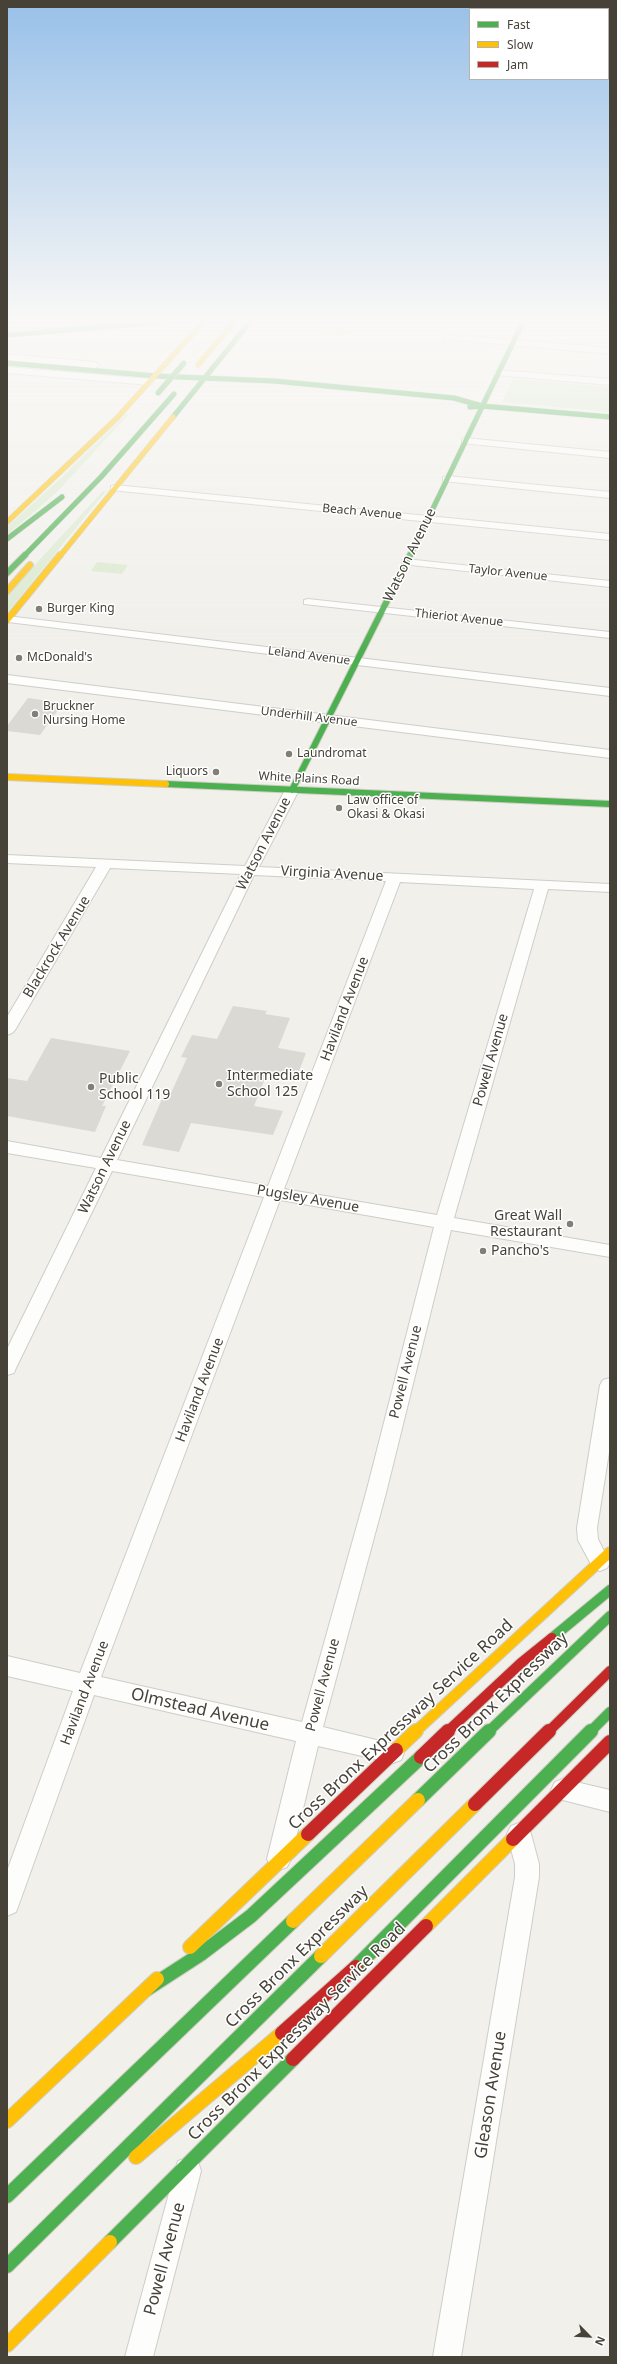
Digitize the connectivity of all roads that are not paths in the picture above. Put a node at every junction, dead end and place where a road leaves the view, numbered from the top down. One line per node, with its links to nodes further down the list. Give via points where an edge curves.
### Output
1 (103, 432): 12 (main road)
2 (140, 432): 7 (main road)
3 (160, 432): 9 (main road)
4 (469, 432): 5 (main road, Watson Avenue)
5 (465, 441): 6 (street); 8 (main road, Watson Avenue)
6 (610, 455)
7 (101, 477): 13 (main road, via 90,501); 19 (main road)
8 (447, 479): 10 (street); 11 (main road, Watson Avenue)
9 (115, 488): 11 (street, Beach Avenue); 24 (main road)
10 (610, 494)
11 (428, 519): 14 (street, Beach Avenue); 18 (main road, Watson Avenue)
12 (8, 520)
13 (58, 535)
14 (610, 537)
15 (7, 539): 16 (main road, via 64,495)
16 (12, 548)
17 (38, 557): 21 (main road)
18 (406, 562): 20 (street, Taylor Avenue); 23 (main road, Watson Avenue)
19 (7, 573)
20 (610, 584)
21 (7, 591)
22 (308, 602): 23 (street, Thieriot Avenue)
23 (383, 610): 25 (street, Thieriot Avenue); 26 (main road, Watson Avenue)
24 (7, 619): 26 (street, Leland Avenue)
25 (610, 635)
26 (358, 662): 28 (street, Leland Avenue); 29 (main road, Watson Avenue)
27 (7, 679): 29 (street, Underhill Avenue)
28 (610, 692)
29 (330, 719): 30 (street, Underhill Avenue); 32 (main road, Watson Avenue)
30 (610, 754)
31 (7, 777): 32 (main road, White Plains Road)
32 (292, 790): 33 (main road, White Plains Road); 36 (street, Watson Avenue)
33 (610, 804)
34 (7, 859): 35 (street, Virginia Avenue)
35 (106, 863): 36 (street, Virginia Avenue); 40 (street, Blackrock Avenue)
36 (250, 870): 37 (street, Virginia Avenue); 42 (street, Watson Avenue)
37 (395, 877): 38 (street, Virginia Avenue); 43 (street, Haviland Avenue)
38 (542, 884): 39 (street, Virginia Avenue); 44 (street, Powell Avenue)
39 (610, 888)
40 (7, 1030)
41 (7, 1147): 42 (street, Pugsley Avenue)
42 (106, 1164): 43 (street, Pugsley Avenue); 46 (street, Watson Avenue)
43 (274, 1193): 44 (street, Pugsley Avenue); 53 (street, Haviland Avenue)
44 (444, 1222): 45 (street, Pugsley Avenue); 55 (street, Powell Avenue, via 376,1493)
45 (610, 1251)
46 (7, 1368)
47 (610, 1385): 48 (street, via 587,1528 588,1540)
48 (605, 1557): 57 (main road, Cross Bronx Expressway Service Road)
49 (610, 1590): 63 (main road, via 520,1663 251,1916 206,1951)
50 (610, 1616): 68 (main road, Cross Bronx Expressway)
51 (7, 1666): 53 (street, Olmstead Avenue)
52 (610, 1671): 69 (main road, Cross Bronx Expressway)
53 (87, 1684): 55 (street, Olmstead Avenue); 62 (street, Haviland Avenue)
54 (610, 1712): 66 (main road, via 338,1985)
55 (310, 1734): 57 (street, Olmstead Avenue); 61 (street, Powell Avenue)
56 (610, 1742): 58 (main road, Cross Bronx Expressway Service Road)
57 (393, 1753): 61 (main road, Cross Bronx Expressway Service Road)
58 (563, 1790): 59 (street); 60 (main road, Cross Bronx Expressway Service Road)
59 (610, 1801)
60 (519, 1834): 65 (main road, Cross Bronx Expressway Service Road); 72 (street, Gleason Avenue, via 527,1864 527,1877)
61 (278, 1863): 63 (main road, Cross Bronx Expressway Service Road)
62 (7, 1904)
63 (146, 1989): 64 (main road, Cross Bronx Expressway Service Road)
64 (7, 2121)
65 (191, 2160): 70 (main road, Cross Bronx Expressway Service Road); 71 (street, Powell Avenue)
66 (127, 2165)
67 (103, 2185): 69 (main road)
68 (7, 2196)
69 (7, 2266)
70 (7, 2345)
71 (139, 2357)
72 (447, 2357)

